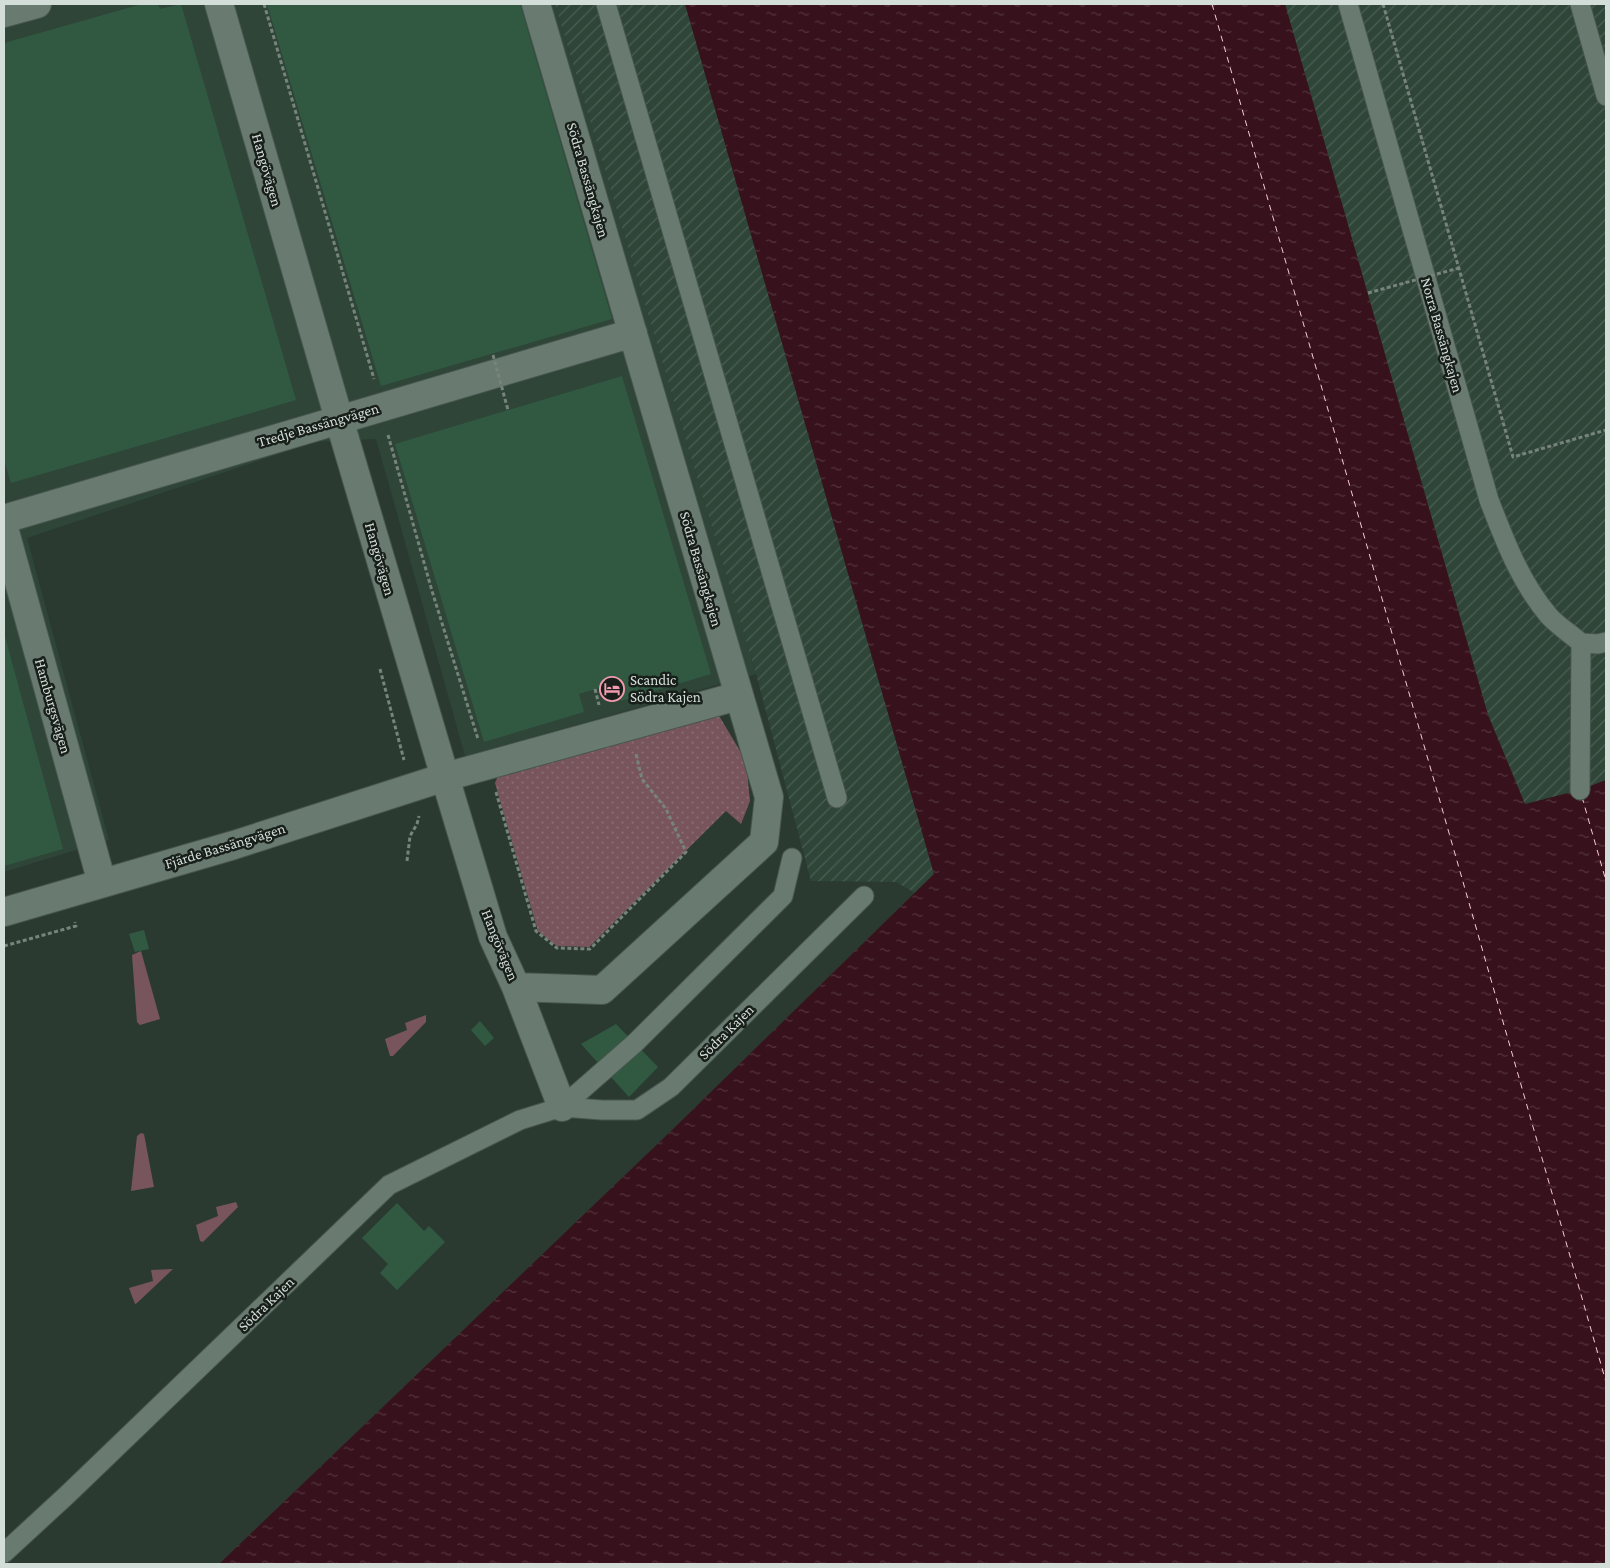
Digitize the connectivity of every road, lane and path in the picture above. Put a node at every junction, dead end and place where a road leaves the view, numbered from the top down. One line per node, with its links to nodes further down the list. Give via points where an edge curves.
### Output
1 (37, 4): 8 (street)
2 (219, 4): 15 (street, Hangövägen)
3 (536, 4): 12 (street, Södra Bassängkajen)
4 (606, 4): 26 (lane)
5 (1348, 4): 20 (lane, Norra Bassängkajen, via 1490,500 1509,552 1530,591 1550,617)
6 (1383, 4): 10 (path)
7 (1580, 4): 9 (lane)
8 (4, 13)
9 (1606, 96)
10 (1458, 268): 11 (path, bridge); 16 (path, via 1513,457)
11 (1368, 294)
12 (633, 333): 15 (street, Tredje Bassängvägen); 21 (street, Södra Bassängkajen)
13 (493, 355): 14 (path, bridge)
14 (508, 410)
15 (339, 419): 17 (street, Tredje Bassängvägen); 24 (street, Hangövägen)
16 (1606, 430)
17 (4, 518)
18 (4, 528): 28 (street, Hamburgsvägen)
19 (1606, 642): 20 (lane)
20 (1581, 643): 25 (lane)
21 (738, 696): 22 (street); 31 (street, Södra Bassängkajen, via 769,797 764,842 602,990)
22 (629, 726): 23 (street); 23 (path, via 642,779 666,809 686,852 590,949 556,948 536,931)
23 (488, 766): 24 (street)
24 (445, 777): 28 (street, Fjärde Bassängvägen, via 234,845); 31 (street, Hangövägen, via 493,937)
25 (1580, 790)
26 (838, 798)
27 (792, 858): 32 (lane, Södra Kajen, via 783,896 634,1043)
28 (102, 883): 30 (street, Fjärde Bassängvägen)
29 (864, 896): 32 (lane, Södra Kajen, via 671,1087 637,1110)
30 (4, 912)
31 (516, 987): 32 (street, Hangövägen)
32 (562, 1106): 33 (lane, Södra Kajen, via 520,1120 390,1185)
33 (4, 1553)

